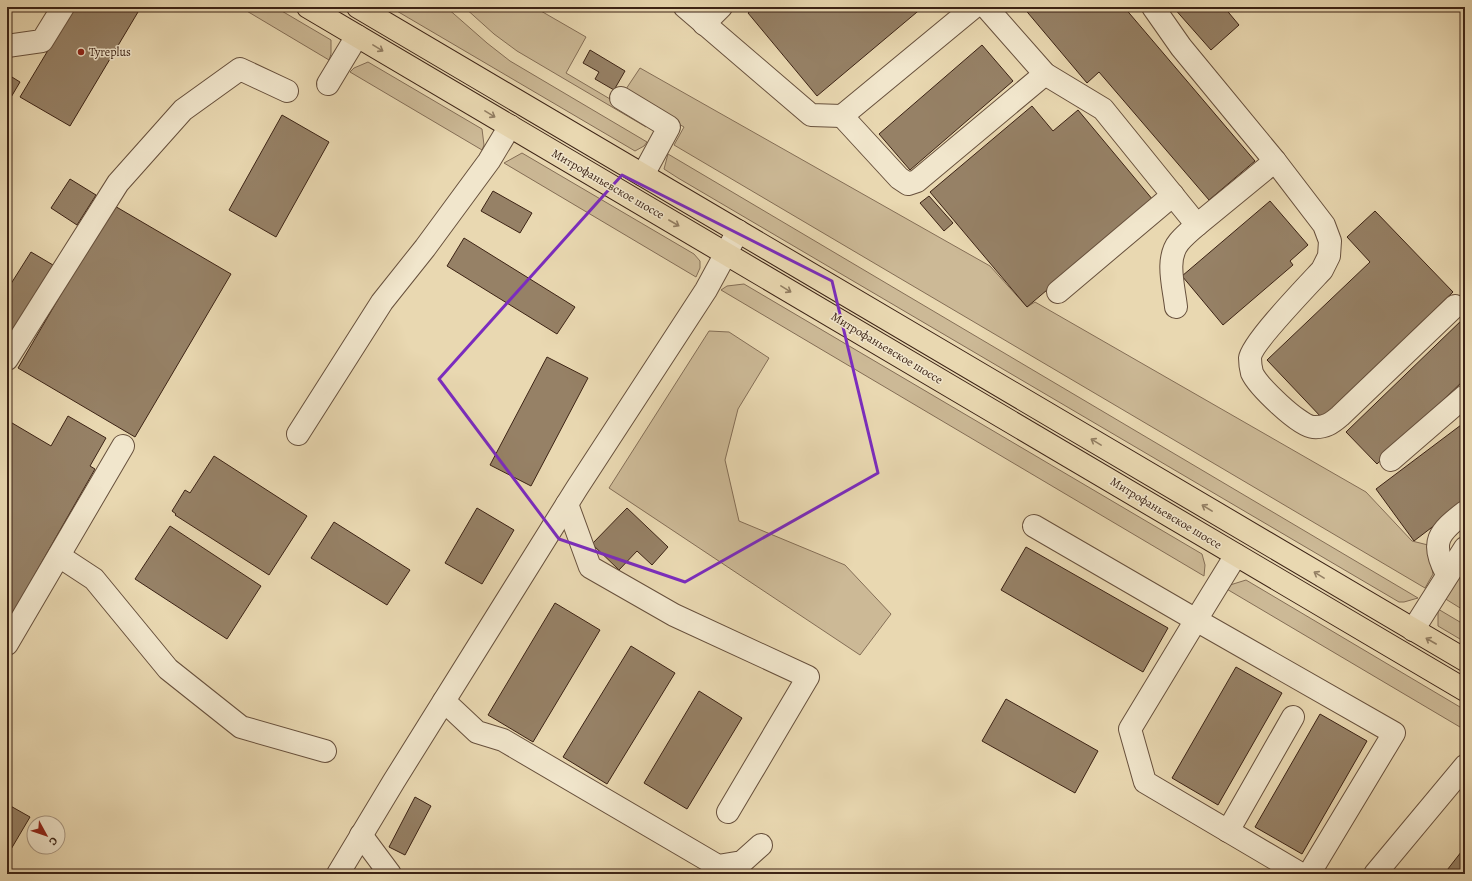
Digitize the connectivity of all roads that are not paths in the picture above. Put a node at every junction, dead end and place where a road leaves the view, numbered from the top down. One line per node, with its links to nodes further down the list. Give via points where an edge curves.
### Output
1 (63, 7): 11 (street, via 42,41)
2 (308, 7): 10 (main road, Митрофаньевское шоссе)
3 (358, 7): 19 (main road, Митрофаньевское шоссе)
4 (685, 7): 9 (street)
5 (721, 7): 9 (street)
6 (974, 7): 16 (street)
7 (986, 7): 12 (street)
8 (1153, 7): 18 (street, via 1181,47)
9 (704, 24): 16 (street, via 811,115)
10 (357, 36): 13 (street); 17 (main road, Митрофаньевское шоссе, one-way to 17)
11 (7, 46)
12 (1045, 74): 16 (street, via 917,181 908,184 899,178); 20 (street, via 1103,109)
13 (328, 84)
14 (287, 91): 27 (street, via 240,69 183,110 118,183)
15 (621, 98): 19 (street, via 669,127)
16 (842, 116)
17 (510, 126): 23 (main road, Митрофаньевское шоссе, one-way to 23); 29 (street, via 489,161 382,302)
18 (1275, 161): 21 (street); 25 (street, via 1324,225 1330,241 1329,256 1322,270 1258,342 1250,357 1252,372 1261,387 1299,421 1312,427 1328,426)
19 (644, 175): 22 (main road, Митрофаньевское шоссе)
20 (1173, 194): 21 (street); 24 (street)
21 (1197, 225): 26 (street, via 1179,242 1173,254)
22 (738, 231): 23 (street); 40 (main road, Митрофаньевское шоссе, one-way to 22)
23 (725, 253): 32 (street, via 704,292); 36 (main road, Митрофаньевское шоссе, one-way to 36)
24 (1058, 292)
25 (1454, 306)
26 (1176, 307)
27 (7, 359)
28 (1465, 396): 31 (street)
29 (298, 434)
30 (123, 446): 37 (street)
31 (1391, 460)
32 (567, 504): 44 (street); 48 (street, via 590,567 674,615 808,677)
33 (1465, 512): 38 (street, via 1442,531 1439,539 1439,556)
34 (1034, 526): 39 (street)
35 (1465, 548): 38 (street)
36 (1236, 555): 39 (street); 43 (main road, Митрофаньевское шоссе)
37 (59, 556): 41 (street); 46 (street, via 94,579 168,669 241,728)
38 (1447, 574): 40 (street)
39 (1196, 620): 49 (street, via 1130,729 1145,782); 55 (street, via 1394,733)
40 (1413, 630): 42 (main road, Митрофаньевское шоссе, one-way to 40)
41 (7, 644)
42 (1465, 660)
43 (1465, 690)
44 (444, 701): 50 (street); 51 (street, via 477,732 503,740 718,866 742,862)
45 (1293, 717): 49 (street)
46 (326, 751)
47 (1465, 766): 56 (street)
48 (728, 812)
49 (1228, 831): 54 (street)
50 (361, 835): 52 (street); 53 (street)
51 (762, 845)
52 (338, 874)
53 (390, 874)
54 (1301, 874)
55 (1309, 874)
56 (1375, 874)

